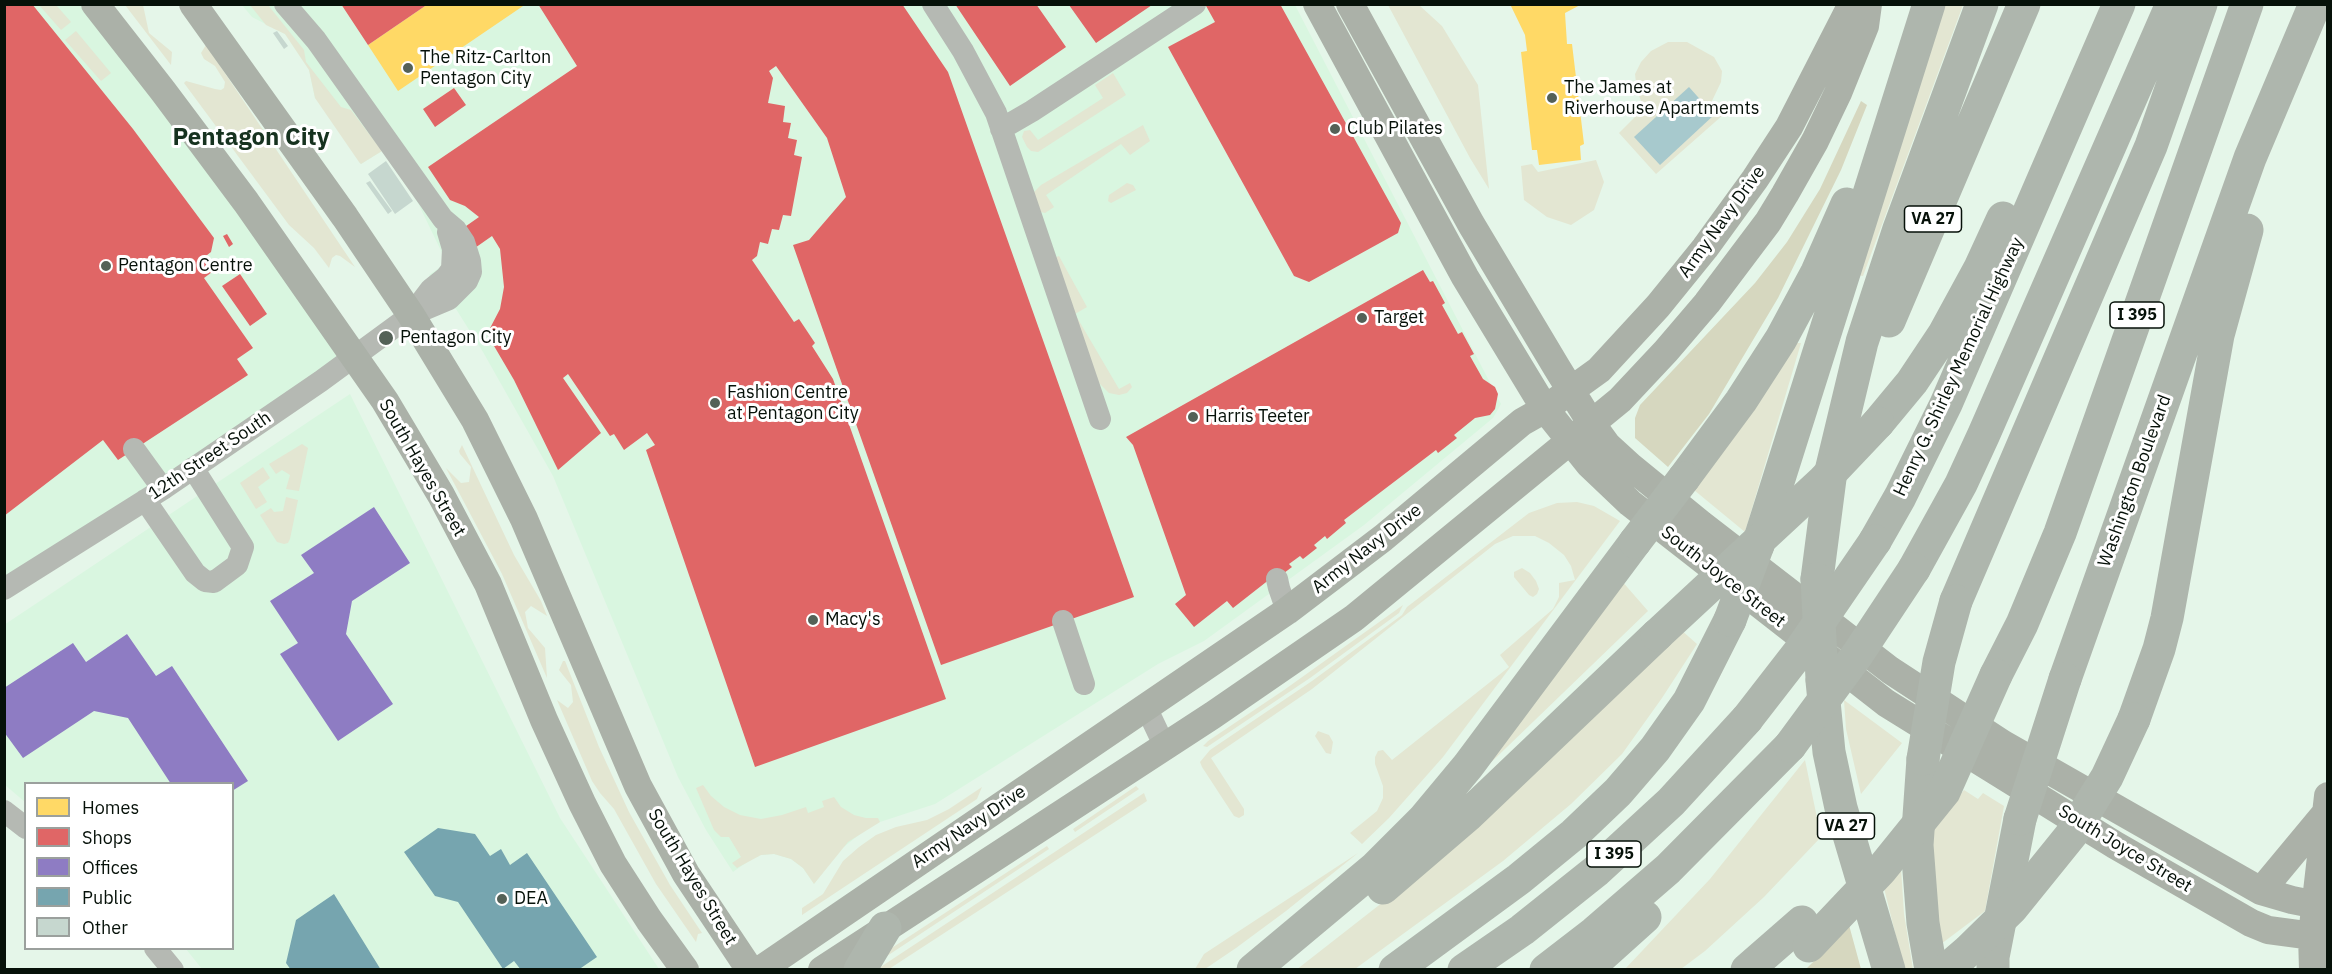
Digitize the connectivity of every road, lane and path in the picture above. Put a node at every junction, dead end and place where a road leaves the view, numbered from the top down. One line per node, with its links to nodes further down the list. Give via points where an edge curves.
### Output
1 (193, 4): 22 (main road, South Hayes Street)
2 (285, 4): 22 (street, 12th Street South, via 316,40 443,219 453,249 452,269 430,289)
3 (933, 4): 19 (street, via 983,86)
4 (1194, 4): 19 (street)
5 (1317, 4): 21 (main road, South Joyce Street)
6 (1350, 4): 20 (main road, South Joyce Street)
7 (1852, 4): 24 (main road, Army Navy Drive, via 1789,127 1705,248 1599,370)
8 (1868, 4): 27 (main road, Army Navy Drive, via 1865,26 1838,93 1802,166 1768,222 1666,351 1620,400)
9 (1927, 4): 55 (highway, bridge, via 1891,77 1848,200 1798,309 1761,372 1468,766 1423,820 1366,875); 57 (highway, bridge, via 1758,544 1730,620 1689,701 1618,792 1574,834)
10 (1982, 4): 28 (highway, via 1878,292)
11 (2024, 4): 28 (highway, VA 27)
12 (2172, 4): 40 (highway, bridge, via 1956,492 1914,569)
13 (2201, 4): 64 (highway, bridge, via 2151,146 1956,601 1937,672 1923,759 1917,845)
14 (2247, 4): 47 (highway, I 395, bridge, via 2064,524 2022,624 1996,675 1947,753)
15 (2315, 4): 18 (highway, Washington Boulevard)
16 (107, 11): 23 (main road, South Hayes Street)
17 (2115, 14): 56 (highway, bridge, via 2040,137 1980,268 1944,334 1878,423 1823,481 1467,816 1329,932); 58 (highway, Henry G. Shirley Memorial Highway / I 395, bridge, via 1946,404 1875,541 1799,652 1747,719 1671,802 1522,930)
18 (2289, 68): 65 (highway, bridge, via 2271,160 2236,265 2218,335 2167,618 2134,719 2108,777 2071,836 2012,908); 66 (highway, Washington Boulevard, bridge, via 2250,158 2065,679 2020,819)
19 (1001, 129): 26 (street)
20 (1471, 224): 21 (street); 24 (main road, South Joyce Street)
21 (1442, 234): 25 (main road, South Joyce Street)
22 (411, 315): 23 (street, 12th Street South); 51 (main road, South Hayes Street, via 475,420 507,482 638,786 686,874)
23 (354, 358): 30 (street, 12th Street South); 50 (main road, South Hayes Street, via 426,470 488,584 544,720 613,864)
24 (1570, 390): 25 (main road, Army Navy Drive); 27 (main road, South Joyce Street)
25 (1545, 409): 27 (main road, South Joyce Street); 34 (main road, Army Navy Drive, via 1522,422 1383,538)
26 (1100, 419)
27 (1580, 432): 37 (main road, Army Navy Drive, via 1354,618); 44 (main road, South Joyce Street, via 1607,445 1890,670 2013,750); 45 (main road, South Joyce Street, via 1589,464 1653,522 1886,703 2115,845 2251,923 2268,930)
28 (1841, 433): 63 (highway, VA 27, bridge, via 1825,510 1817,579 1822,679 1829,752 1841,808)
29 (134, 449): 31 (street)
30 (194, 468): 31 (street, 12th Street South); 31 (street, via 243,547 237,565 214,582 195,573)
31 (154, 495): 33 (street, 12th Street South)
32 (1278, 579): 34 (street)
33 (4, 590)
34 (1287, 611): 37 (main road, via 1293,628 1290,646); 38 (main road, Army Navy Drive)
35 (1063, 621): 36 (street)
36 (1084, 684)
37 (1257, 685): 39 (main road, Army Navy Drive)
38 (1146, 707): 39 (street); 52 (main road, Army Navy Drive)
39 (1164, 745): 46 (main road, Army Navy Drive)
40 (1790, 746): 59 (highway, via 1668,869); 60 (highway, via 1685,875 1633,929)
41 (2326, 805): 44 (main road); 45 (main road)
42 (4, 811): 43 (street)
43 (24, 826)
44 (2261, 891): 45 (main road, South Joyce Street, via 2292,900)
45 (2321, 924): 67 (main road)
46 (885, 928): 53 (main road, Army Navy Drive); 54 (highway)
47 (1805, 934): 61 (highway, I 395); 62 (highway)
48 (157, 950): 49 (street)
49 (172, 969)
50 (685, 969)
51 (750, 969)
52 (760, 969)
53 (822, 969)
54 (860, 969)
55 (1253, 969)
56 (1267, 969)
57 (1395, 969)
58 (1464, 969)
59 (1546, 969)
60 (1586, 969)
61 (1748, 969)
62 (1783, 969)
63 (1889, 969)
64 (1931, 969)
65 (1946, 969)
66 (1993, 969)
67 (2313, 969)

